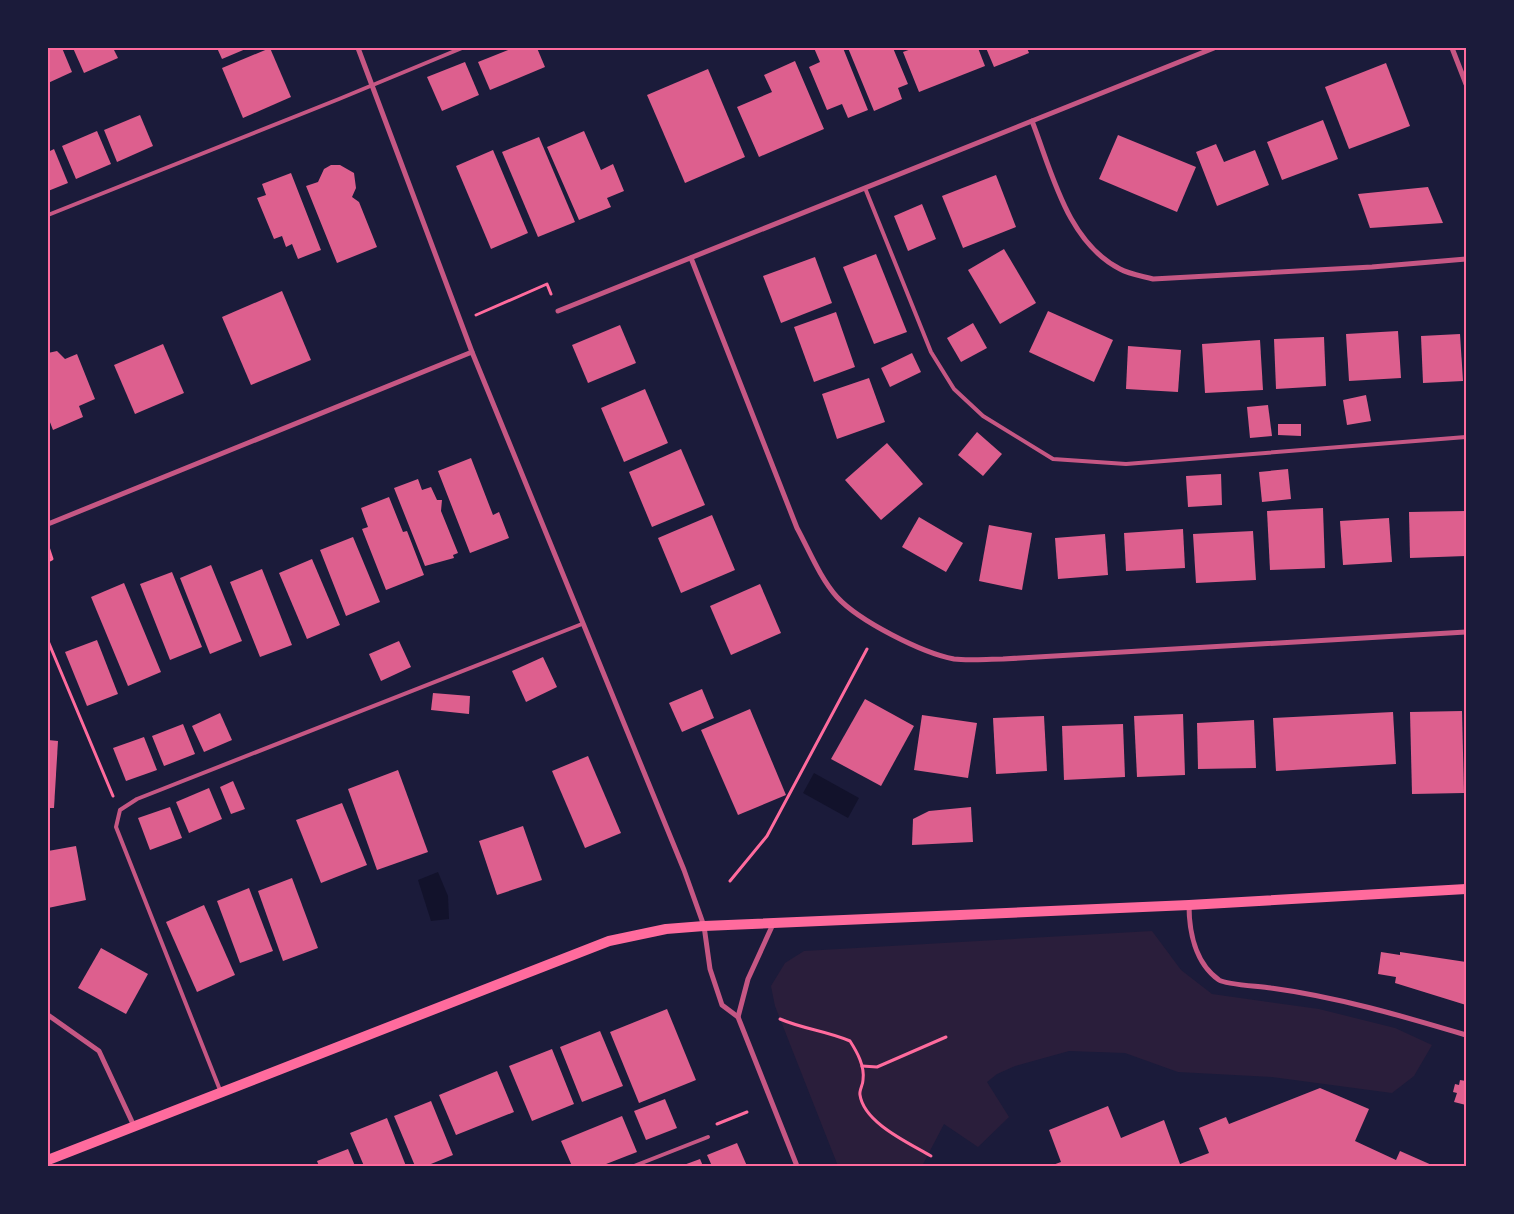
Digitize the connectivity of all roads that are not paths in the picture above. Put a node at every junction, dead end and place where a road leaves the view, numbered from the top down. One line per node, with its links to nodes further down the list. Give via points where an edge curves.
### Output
1 (358, 48): 5 (street)
2 (462, 48): 5 (lane)
3 (1214, 48): 7 (street)
4 (1452, 48): 6 (street)
5 (372, 84): 9 (lane); 13 (street)
6 (1466, 84)
7 (1032, 121): 8 (street); 11 (street, via 1071,219 1099,256 1121,270 1152,279)
8 (865, 188): 10 (street); 14 (lane, via 931,352 954,389 983,416 1053,459 1126,464)
9 (48, 215)
10 (691, 258): 12 (street); 17 (street, via 797,528 817,566 837,597 874,624 915,647 954,659 1003,659)
11 (1466, 259)
12 (558, 311)
13 (472, 352): 15 (street); 16 (street)
14 (1466, 437)
15 (48, 524)
16 (582, 624): 21 (street); 25 (lane, via 136,799 120,810 116,827)
17 (1466, 632)
18 (1466, 889): 19 (main road)
19 (1189, 905): 20 (main road); 24 (street, via 1189,930 1197,951 1220,981 1378,1008)
20 (774, 922): 21 (main road); 23 (street, via 748,979)
21 (704, 926): 23 (street, via 710,969 722,1005); 25 (main road, via 666,929 610,941)
22 (48, 1015): 26 (street, via 99,1051)
23 (738, 1017): 30 (street)
24 (1466, 1035)
25 (221, 1092): 26 (main road)
26 (134, 1126): 28 (main road)
27 (708, 1137): 29 (lane)
28 (48, 1160)
29 (634, 1166)
30 (797, 1166)

